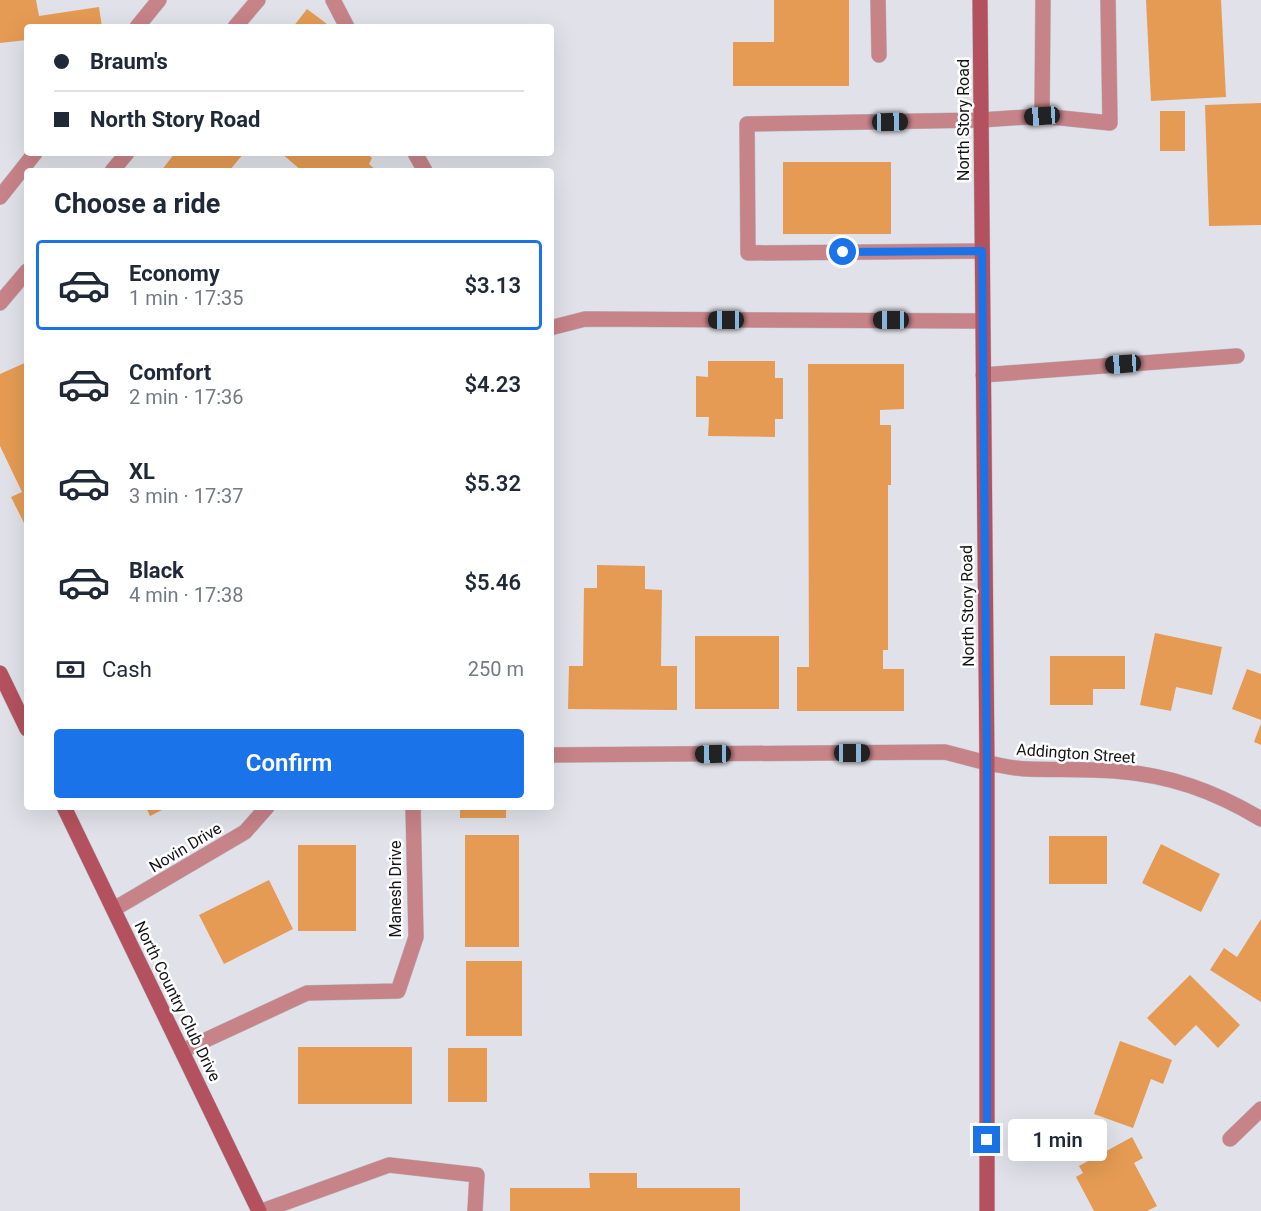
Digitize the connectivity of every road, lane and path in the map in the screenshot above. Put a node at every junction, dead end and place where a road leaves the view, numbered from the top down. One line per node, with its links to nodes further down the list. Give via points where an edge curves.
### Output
1 (159, 0): 8 (street)
2 (258, 0): 9 (street)
3 (333, 0): 10 (street)
4 (878, 0): 11 (street)
5 (980, 0): 13 (main road, North Story Road)
6 (1043, 0): 12 (street)
7 (1108, 0): 12 (street, via 1110,123)
8 (139, 24)
9 (237, 24)
10 (345, 24)
11 (879, 56)
12 (1042, 116): 13 (street)
13 (981, 120): 18 (main road, North Story Road); 18 (street, via 747,124 747,147 748,253)
14 (33, 156): 17 (street)
15 (125, 156): 16 (street)
16 (115, 168)
17 (0, 197)
18 (982, 251): 21 (main road, North Story Road)
19 (24, 275): 20 (street)
20 (0, 303)
21 (982, 321): 22 (street, via 585,319); 24 (main road, North Story Road)
22 (554, 327)
23 (1237, 356): 24 (street)
24 (983, 375): 28 (main road, North Story Road)
25 (0, 673): 26 (main road)
26 (24, 723)
27 (554, 756): 28 (street, Addington Street, via 945,753)
28 (987, 763): 32 (street, Addington Street, via 1026,769 1118,771 1176,781 1208,791); 39 (main road, North Story Road)
29 (65, 810): 33 (main road, North Country Club Drive)
30 (264, 810): 33 (street, Novin Drive, via 245,832)
31 (413, 810): 34 (street, Manesh Drive, via 416,937 398,991 308,993)
32 (1261, 819)
33 (114, 909): 34 (main road, North Country Club Drive)
34 (182, 1051): 37 (main road, North Country Club Drive)
35 (1261, 1109): 36 (street)
36 (1230, 1139)
37 (260, 1211): 38 (street, via 389,1165 477,1175)
38 (475, 1211)
39 (987, 1211)

